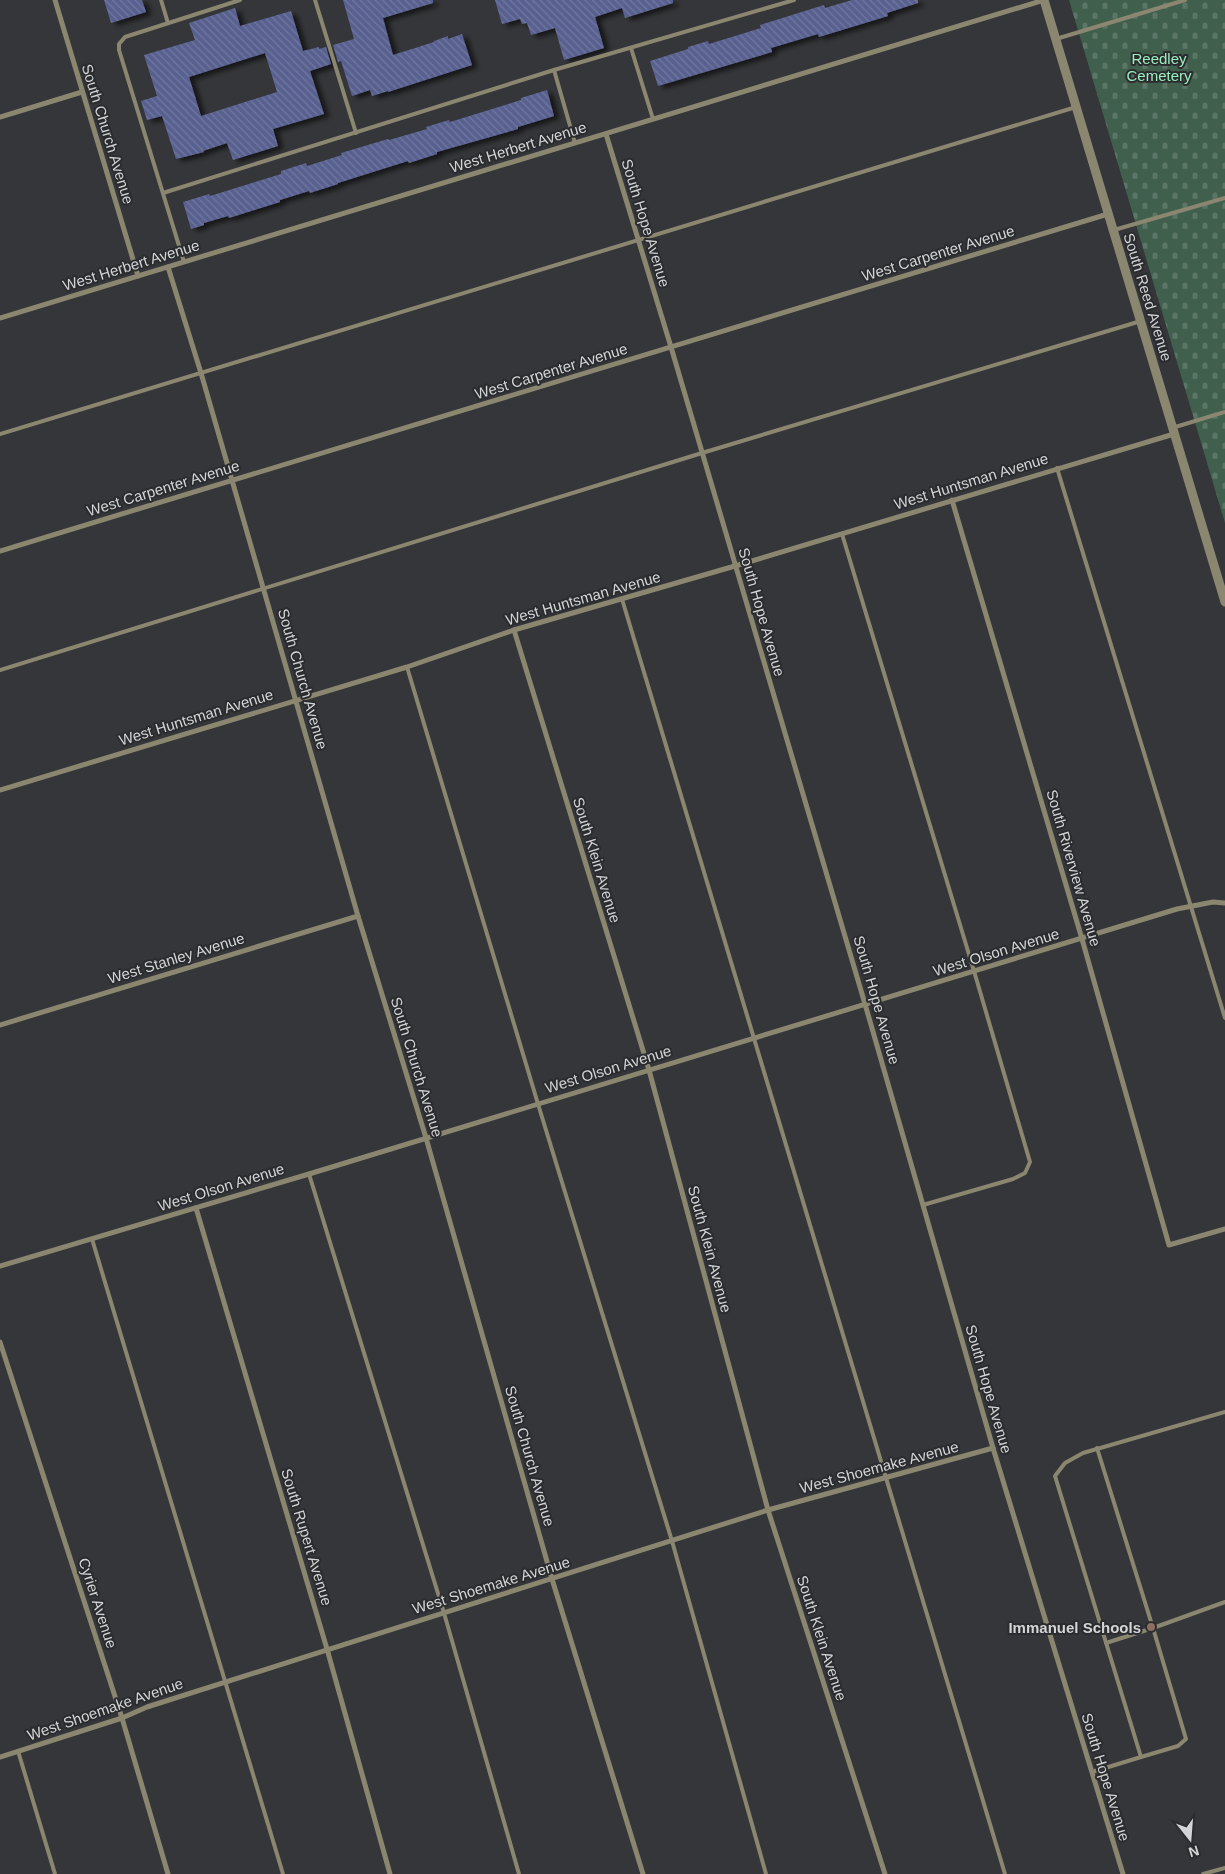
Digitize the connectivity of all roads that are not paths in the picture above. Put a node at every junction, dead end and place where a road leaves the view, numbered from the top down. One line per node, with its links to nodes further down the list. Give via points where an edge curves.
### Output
1 (55, 0): 12 (street, South Church Avenue)
2 (160, 0): 8 (lane)
3 (240, 0): 8 (lane)
4 (315, 0): 16 (lane)
5 (794, 0): 10 (lane)
6 (1044, 0): 9 (street, South Reed Avenue); 15 (street, West Herbert Avenue)
7 (1185, 0): 9 (lane)
8 (168, 23): 19 (lane, via 125,36 119,44)
9 (1056, 39): 13 (street, South Reed Avenue)
10 (631, 48): 11 (lane); 15 (lane)
11 (554, 70): 16 (lane); 18 (lane)
12 (82, 92): 14 (street); 26 (street, South Church Avenue)
13 (1076, 107): 21 (street, South Reed Avenue); 23 (lane)
14 (0, 117)
15 (653, 119): 17 (street, West Herbert Avenue)
16 (356, 133): 19 (lane)
17 (606, 134): 18 (street, West Herbert Avenue); 23 (street, South Hope Avenue)
18 (575, 142): 24 (street, West Herbert Avenue)
19 (163, 193): 24 (lane)
20 (1225, 198): 22 (lane)
21 (1108, 214): 22 (street, South Reed Avenue); 29 (street, West Carpenter Avenue)
22 (1114, 231): 28 (street, South Reed Avenue)
23 (638, 239): 29 (street, South Hope Avenue); 30 (lane)
24 (184, 262): 25 (street, West Herbert Avenue)
25 (168, 267): 26 (street, West Herbert Avenue); 30 (street, South Church Avenue)
26 (138, 276): 27 (street, West Herbert Avenue)
27 (0, 318)
28 (1140, 321): 32 (street, South Reed Avenue); 34 (lane)
29 (671, 347): 34 (street, South Hope Avenue); 36 (street, West Carpenter Avenue)
30 (201, 373): 33 (lane); 36 (street, South Church Avenue)
31 (1225, 412): 32 (lane)
32 (1173, 431): 35 (street, West Huntsman Avenue); 43 (street, South Reed Avenue)
33 (0, 434)
34 (702, 453): 40 (street, South Hope Avenue); 41 (lane)
35 (1057, 468): 37 (street, West Huntsman Avenue); 50 (lane)
36 (232, 480): 39 (street, West Carpenter Avenue); 41 (street, South Church Avenue)
37 (952, 500): 38 (street, West Huntsman Avenue); 52 (street, South Riverview Avenue)
38 (842, 534): 40 (street, West Huntsman Avenue); 53 (lane)
39 (0, 551)
40 (735, 566): 42 (street, West Huntsman Avenue); 54 (street, South Hope Avenue)
41 (264, 589): 46 (lane); 47 (street, South Church Avenue)
42 (622, 599): 44 (street, West Huntsman Avenue); 57 (lane)
43 (1225, 602)
44 (514, 630): 45 (street, West Huntsman Avenue); 58 (street, South Klein Avenue)
45 (406, 667): 47 (street, West Huntsman Avenue); 59 (lane)
46 (0, 670)
47 (296, 700): 48 (street, West Huntsman Avenue); 51 (street, South Church Avenue)
48 (0, 790)
49 (1225, 903): 50 (street, West Olson Avenue)
50 (1191, 906): 52 (street, West Olson Avenue); 55 (lane)
51 (358, 916): 56 (street, West Stanley Avenue); 60 (street, South Church Avenue)
52 (1082, 939): 53 (street, West Olson Avenue); 64 (street, South Riverview Avenue, via 1169,1245)
53 (974, 971): 54 (street, West Olson Avenue); 62 (lane, via 1030,1162 1025,1173 1013,1179)
54 (865, 1004): 57 (street, West Olson Avenue); 62 (street, South Hope Avenue)
55 (1225, 1018)
56 (0, 1024)
57 (754, 1038): 58 (street, West Olson Avenue); 71 (lane)
58 (649, 1070): 59 (street, West Olson Avenue); 72 (street, South Klein Avenue)
59 (538, 1104): 60 (street, West Olson Avenue); 73 (lane)
60 (426, 1138): 61 (street, West Olson Avenue); 74 (street, South Church Avenue)
61 (309, 1174): 63 (street, West Olson Avenue); 76 (lane)
62 (923, 1205): 69 (street, South Hope Avenue)
63 (196, 1208): 65 (street, West Olson Avenue); 79 (street, South Rupert Avenue)
64 (1225, 1229)
65 (92, 1239): 66 (street, West Olson Avenue); 80 (lane)
66 (0, 1266)
67 (0, 1342): 81 (street, Cyrier Avenue)
68 (1225, 1412): 70 (lane)
69 (993, 1448): 71 (street, West Shoemake Avenue); 85 (street, South Hope Avenue)
70 (1097, 1448): 77 (lane); 78 (lane, via 1065,1463 1055,1476)
71 (886, 1478): 72 (street, West Shoemake Avenue); 95 (lane)
72 (768, 1510): 73 (street, West Shoemake Avenue); 94 (street, South Klein Avenue)
73 (672, 1541): 74 (street, West Shoemake Avenue); 93 (lane)
74 (552, 1579): 76 (street, West Shoemake Avenue); 92 (street, South Church Avenue)
75 (1225, 1602): 77 (lane)
76 (444, 1613): 79 (street, West Shoemake Avenue); 91 (lane)
77 (1153, 1628): 78 (lane); 84 (lane, via 1186,1739 1178,1746)
78 (1106, 1643): 84 (lane)
79 (327, 1649): 80 (street, West Shoemake Avenue); 90 (street, South Rupert Avenue)
80 (225, 1682): 81 (street, West Shoemake Avenue); 89 (lane)
81 (122, 1718): 82 (street, West Shoemake Avenue); 88 (street, Cyrier Avenue)
82 (18, 1751): 83 (street, West Shoemake Avenue); 87 (lane)
83 (0, 1756)
84 (1141, 1757): 85 (lane)
85 (1092, 1772): 96 (street, South Hope Avenue)
86 (1225, 1868): 97 (lane)
87 (55, 1874)
88 (168, 1874)
89 (283, 1874)
90 (390, 1874)
91 (519, 1874)
92 (643, 1874)
93 (766, 1874)
94 (885, 1874)
95 (1005, 1874)
96 (1123, 1874)
97 (1203, 1874)

